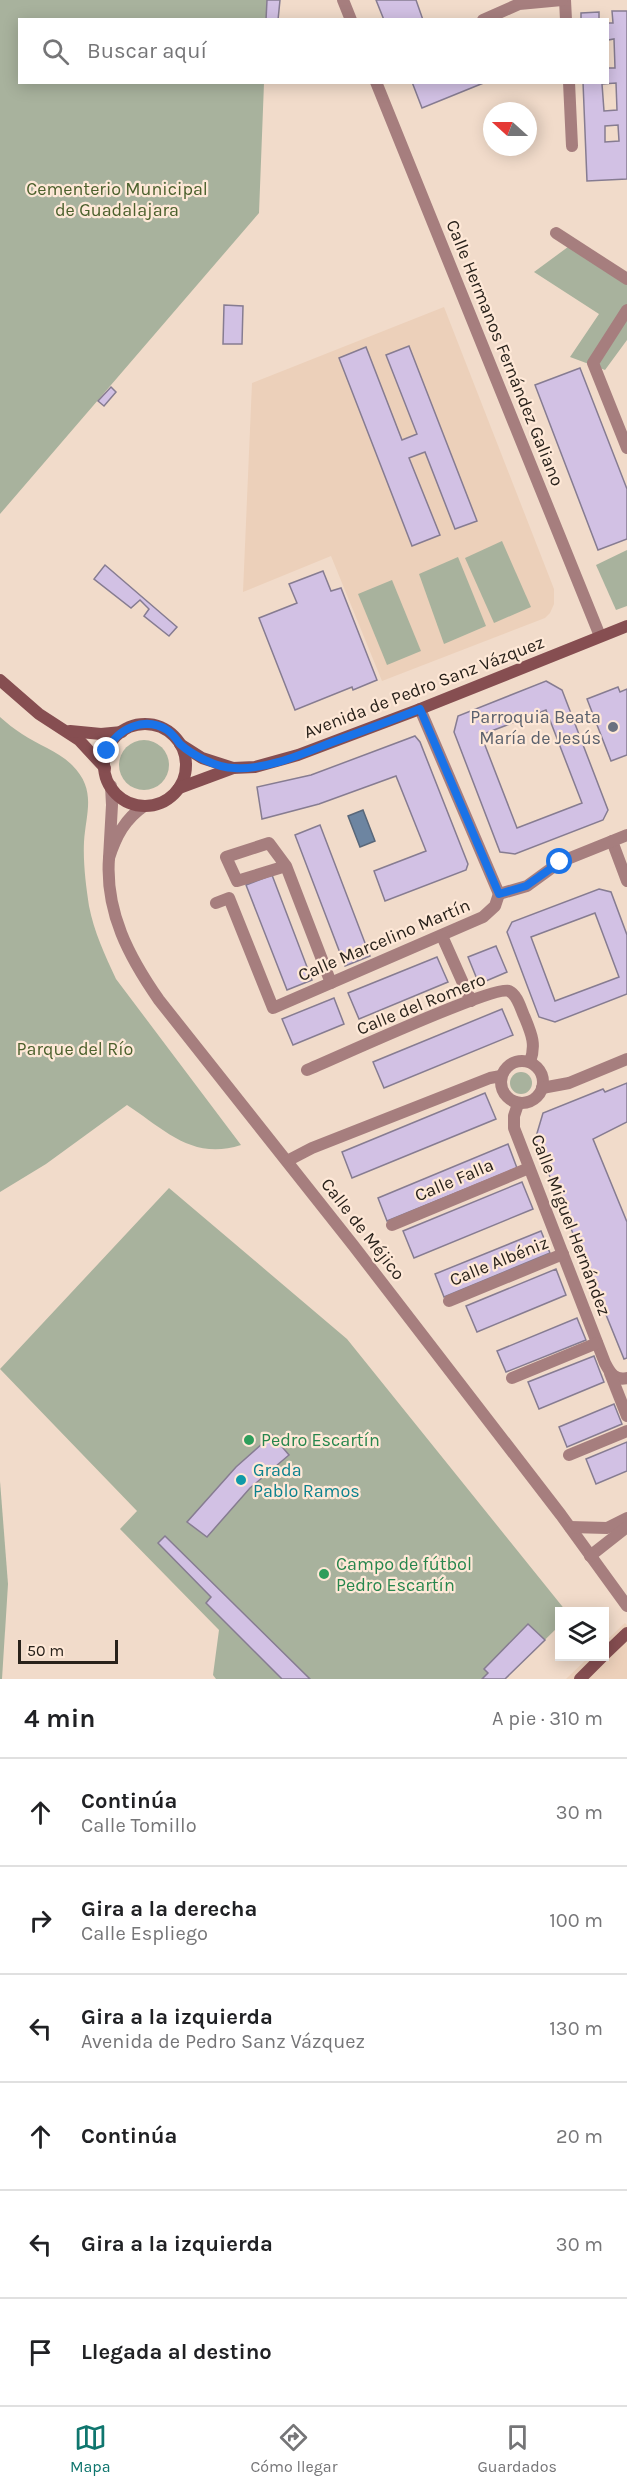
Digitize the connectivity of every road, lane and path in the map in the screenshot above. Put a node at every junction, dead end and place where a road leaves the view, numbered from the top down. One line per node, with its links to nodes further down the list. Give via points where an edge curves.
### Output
1 (343, 0): 3 (street)
2 (563, 0): 4 (street, via 519,4); 5 (street)
3 (350, 18)
4 (488, 18)
5 (566, 18)
6 (377, 84): 15 (street, Calle Hermanos Fernández Galiano)
7 (569, 84): 8 (street)
8 (572, 146)
9 (556, 233): 10 (street)
10 (627, 279)
11 (627, 310): 12 (street, via 593,363)
12 (623, 428): 13 (street)
13 (627, 448)
14 (626, 628): 15 (street, Avenida de Pedro Sanz Vázquez)
15 (600, 636): 17 (street, Avenida de Pedro Sanz Vázquez)
16 (0, 680): 18 (street, via 39,714)
17 (420, 709): 22 (street, Avenida de Pedro Sanz Vázquez, via 298,755); 31 (street)
18 (66, 730): 19 (street); 21 (street, via 90,749)
19 (122, 732): 20 (street, via 140,724 159,726); 21 (street, via 111,744)
20 (180, 744): 22 (street, Avenida de Pedro Sanz Vázquez, via 202,758); 24 (street, via 186,771)
21 (105, 768): 23 (street)
22 (233, 768): 24 (street, Avenida de Pedro Sanz Vázquez)
23 (111, 786): 25 (street, via 125,800); 28 (street, Calle de Méjico)
24 (179, 789): 25 (street, via 164,802)
25 (144, 806): 28 (street, Calle de Méjico, via 121,829)
26 (627, 835): 27 (street)
27 (612, 841): 30 (street); 31 (street, via 560,862 526,886)
28 (109, 858): 42 (street, Calle de Méjico, via 112,902 121,936 137,968)
29 (286, 866): 29 (street, via 269,843 226,857 237,881); 34 (street)
30 (627, 880)
31 (499, 894): 33 (street, Calle Marcelino Martín, via 495,906 483,917)
32 (216, 903): 34 (street, Calle Marcelino Martín, via 229,898 273,1008)
33 (442, 936): 34 (street, Calle Marcelino Martín); 35 (street)
34 (330, 983)
35 (471, 1001): 37 (street, Calle del Romero, via 502,991 513,994 534,1043); 38 (street, Calle del Romero)
36 (627, 1059): 40 (street, via 569,1083)
37 (530, 1062): 39 (street, via 512,1063); 40 (street, via 541,1073)
38 (307, 1070)
39 (501, 1076): 41 (street, via 503,1094); 42 (street)
40 (542, 1088): 41 (street, via 530,1102)
41 (518, 1104): 43 (street, Calle Miguel Hernández, via 514,1128)
42 (287, 1161): 55 (street, Calle de Méjico)
43 (529, 1168): 44 (street, Calle Falla); 45 (street, Calle Miguel Hernández)
44 (392, 1225)
45 (563, 1254): 46 (street, Calle Albéniz); 47 (street, Calle Miguel Hernández)
46 (449, 1301)
47 (597, 1343): 48 (street, Calle Miguel Hernández); 49 (street)
48 (610, 1373): 50 (street, via 616,1378); 51 (street, Calle Miguel Hernández)
49 (512, 1378)
50 (627, 1378)
51 (627, 1416)
52 (627, 1431): 53 (street)
53 (569, 1455)
54 (627, 1518): 55 (street, via 607,1528)
55 (570, 1527): 57 (street, Calle de Méjico)
56 (627, 1527): 57 (street)
57 (590, 1556): 58 (street, Calle de Méjico)
58 (627, 1606)
59 (627, 1633): 60 (street)
60 (609, 1651)
61 (599, 1661): 62 (street)
62 (580, 1679)

